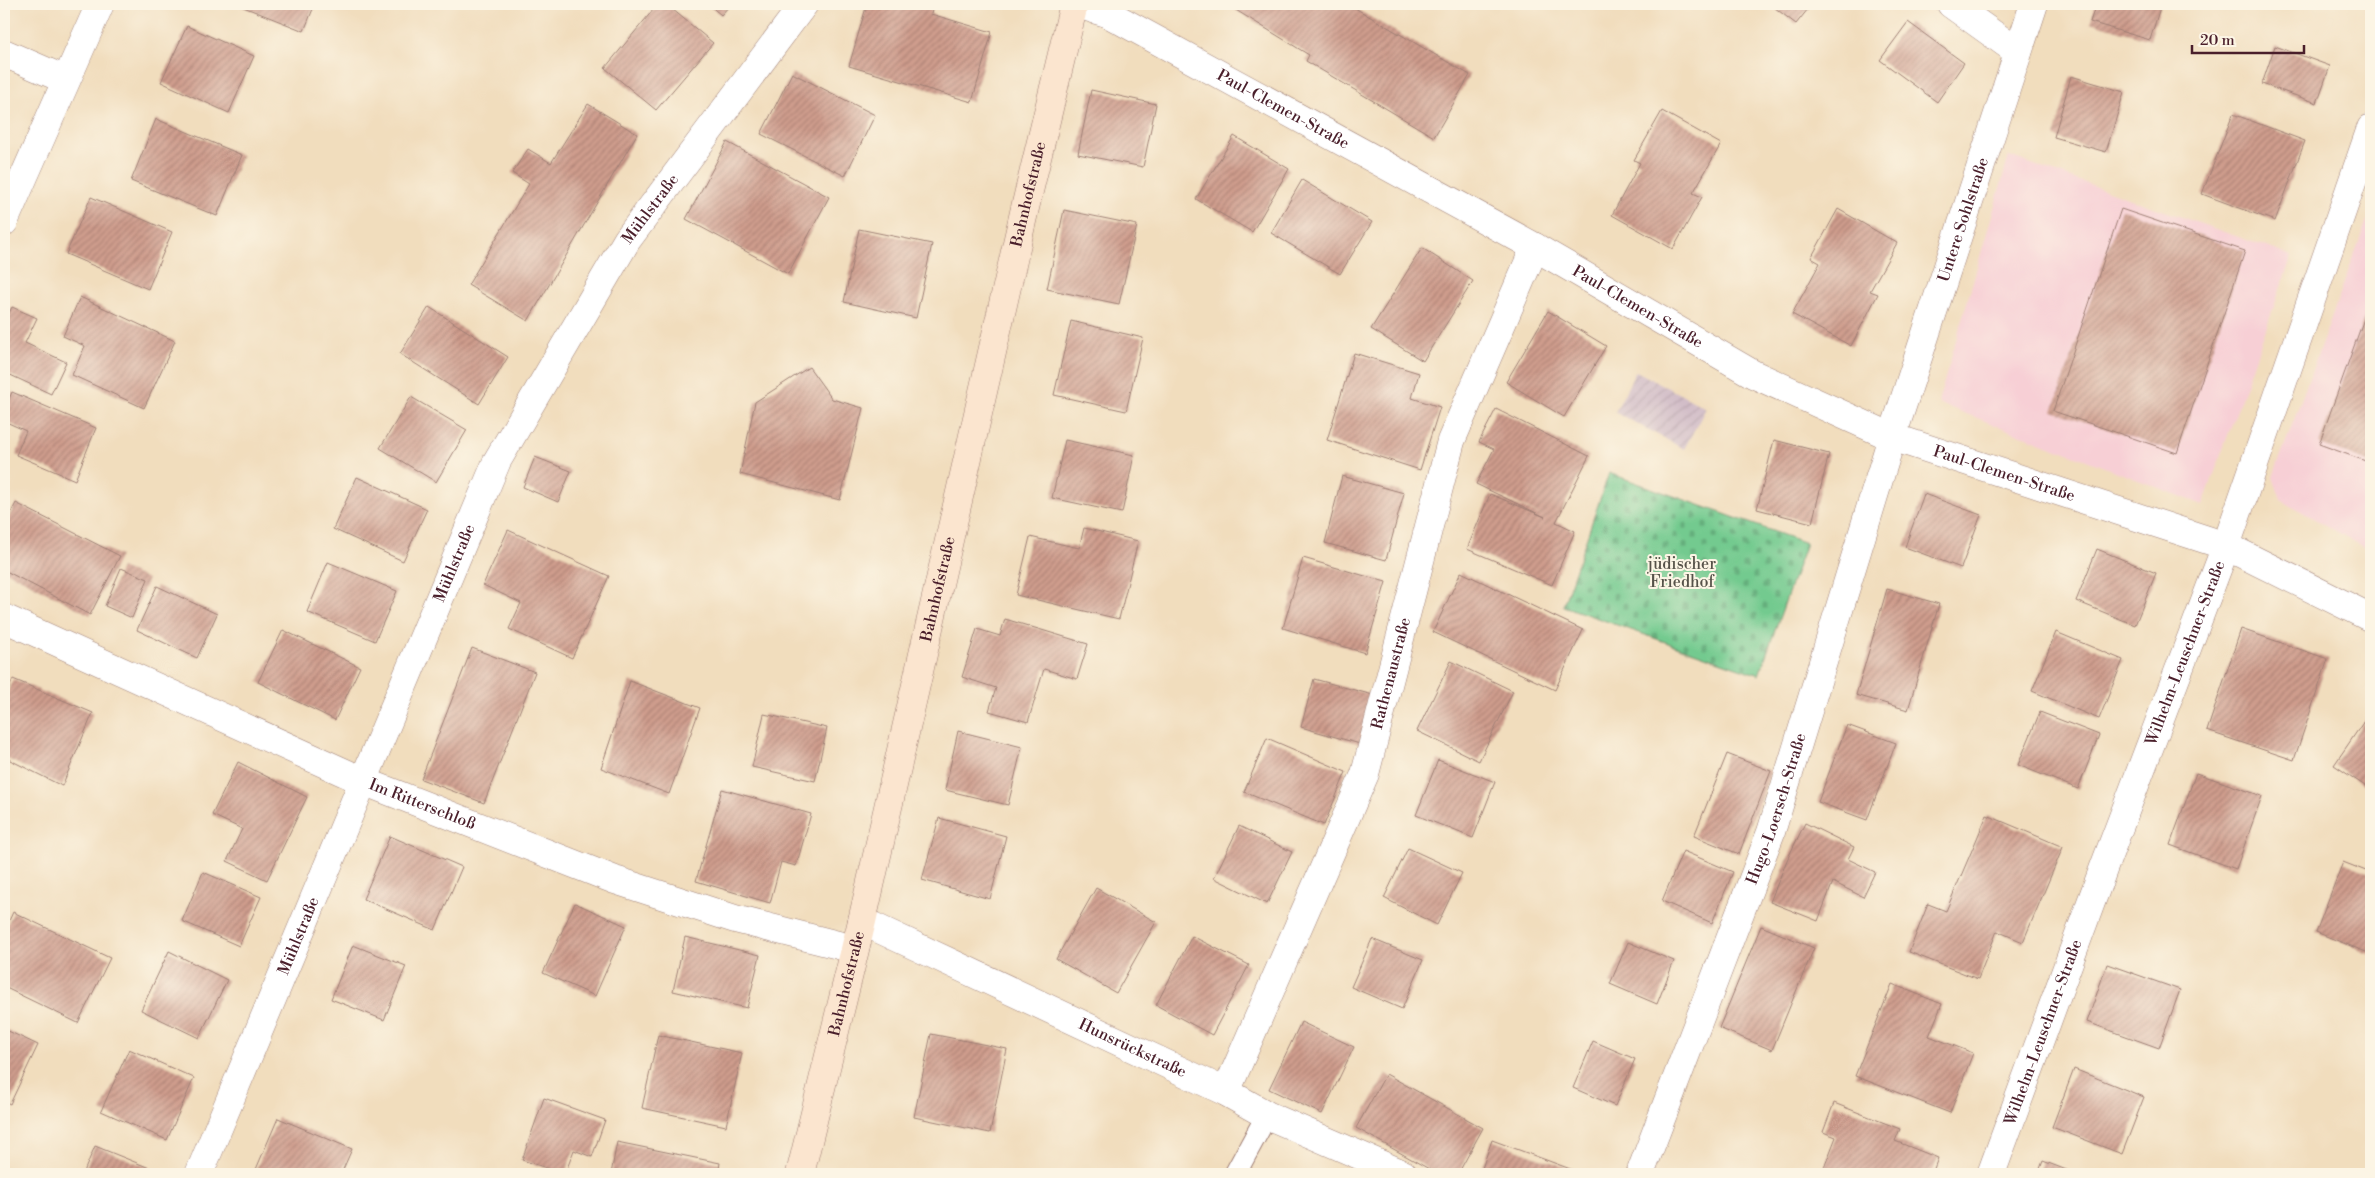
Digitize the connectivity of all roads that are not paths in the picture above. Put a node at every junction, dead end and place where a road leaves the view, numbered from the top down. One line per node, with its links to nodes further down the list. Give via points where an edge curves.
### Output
1 (100, 4): 8 (street)
2 (804, 4): 16 (street, Mühlstraße, via 627,240 497,461)
3 (1075, 4): 11 (street, Paul-Clemen-Straße, via 1107,13); 17 (street, Bahnhofstraße, via 1024,208)
4 (1951, 4): 7 (street)
5 (2034, 4): 7 (street, Untere Sohlstraße)
6 (4, 52): 8 (street)
7 (2018, 52): 12 (street, Untere Sohlstraße)
8 (66, 80): 10 (street)
9 (2371, 128): 13 (street, Wilhelm-Leuschner-Straße)
10 (4, 222)
11 (1536, 247): 12 (street, Paul-Clemen-Straße, via 1753,374); 19 (street, Rathenaustraße, via 1451,441 1365,774)
12 (1892, 437): 13 (street, Paul-Clemen-Straße); 25 (street, Hugo-Loersch-Straße, via 1771,832)
13 (2226, 546): 15 (street, Paul-Clemen-Straße); 26 (street, Wilhelm-Leuschner-Straße)
14 (4, 618): 16 (street, Im Ritterschloß)
15 (2371, 618)
16 (363, 781): 18 (street, Im Ritterschloß, via 615,880 735,919); 21 (street, Mühlstraße)
17 (862, 920): 18 (street, Bahnhofstraße); 19 (street, Hunsrückstraße)
18 (854, 950): 22 (street, Bahnhofstraße)
19 (1226, 1092): 20 (street, Hunsrückstraße)
20 (1267, 1115): 23 (lane); 24 (street, Hunsrückstraße)
21 (199, 1174)
22 (800, 1174)
23 (1234, 1174)
24 (1403, 1174)
25 (1640, 1174)
26 (1991, 1174)

